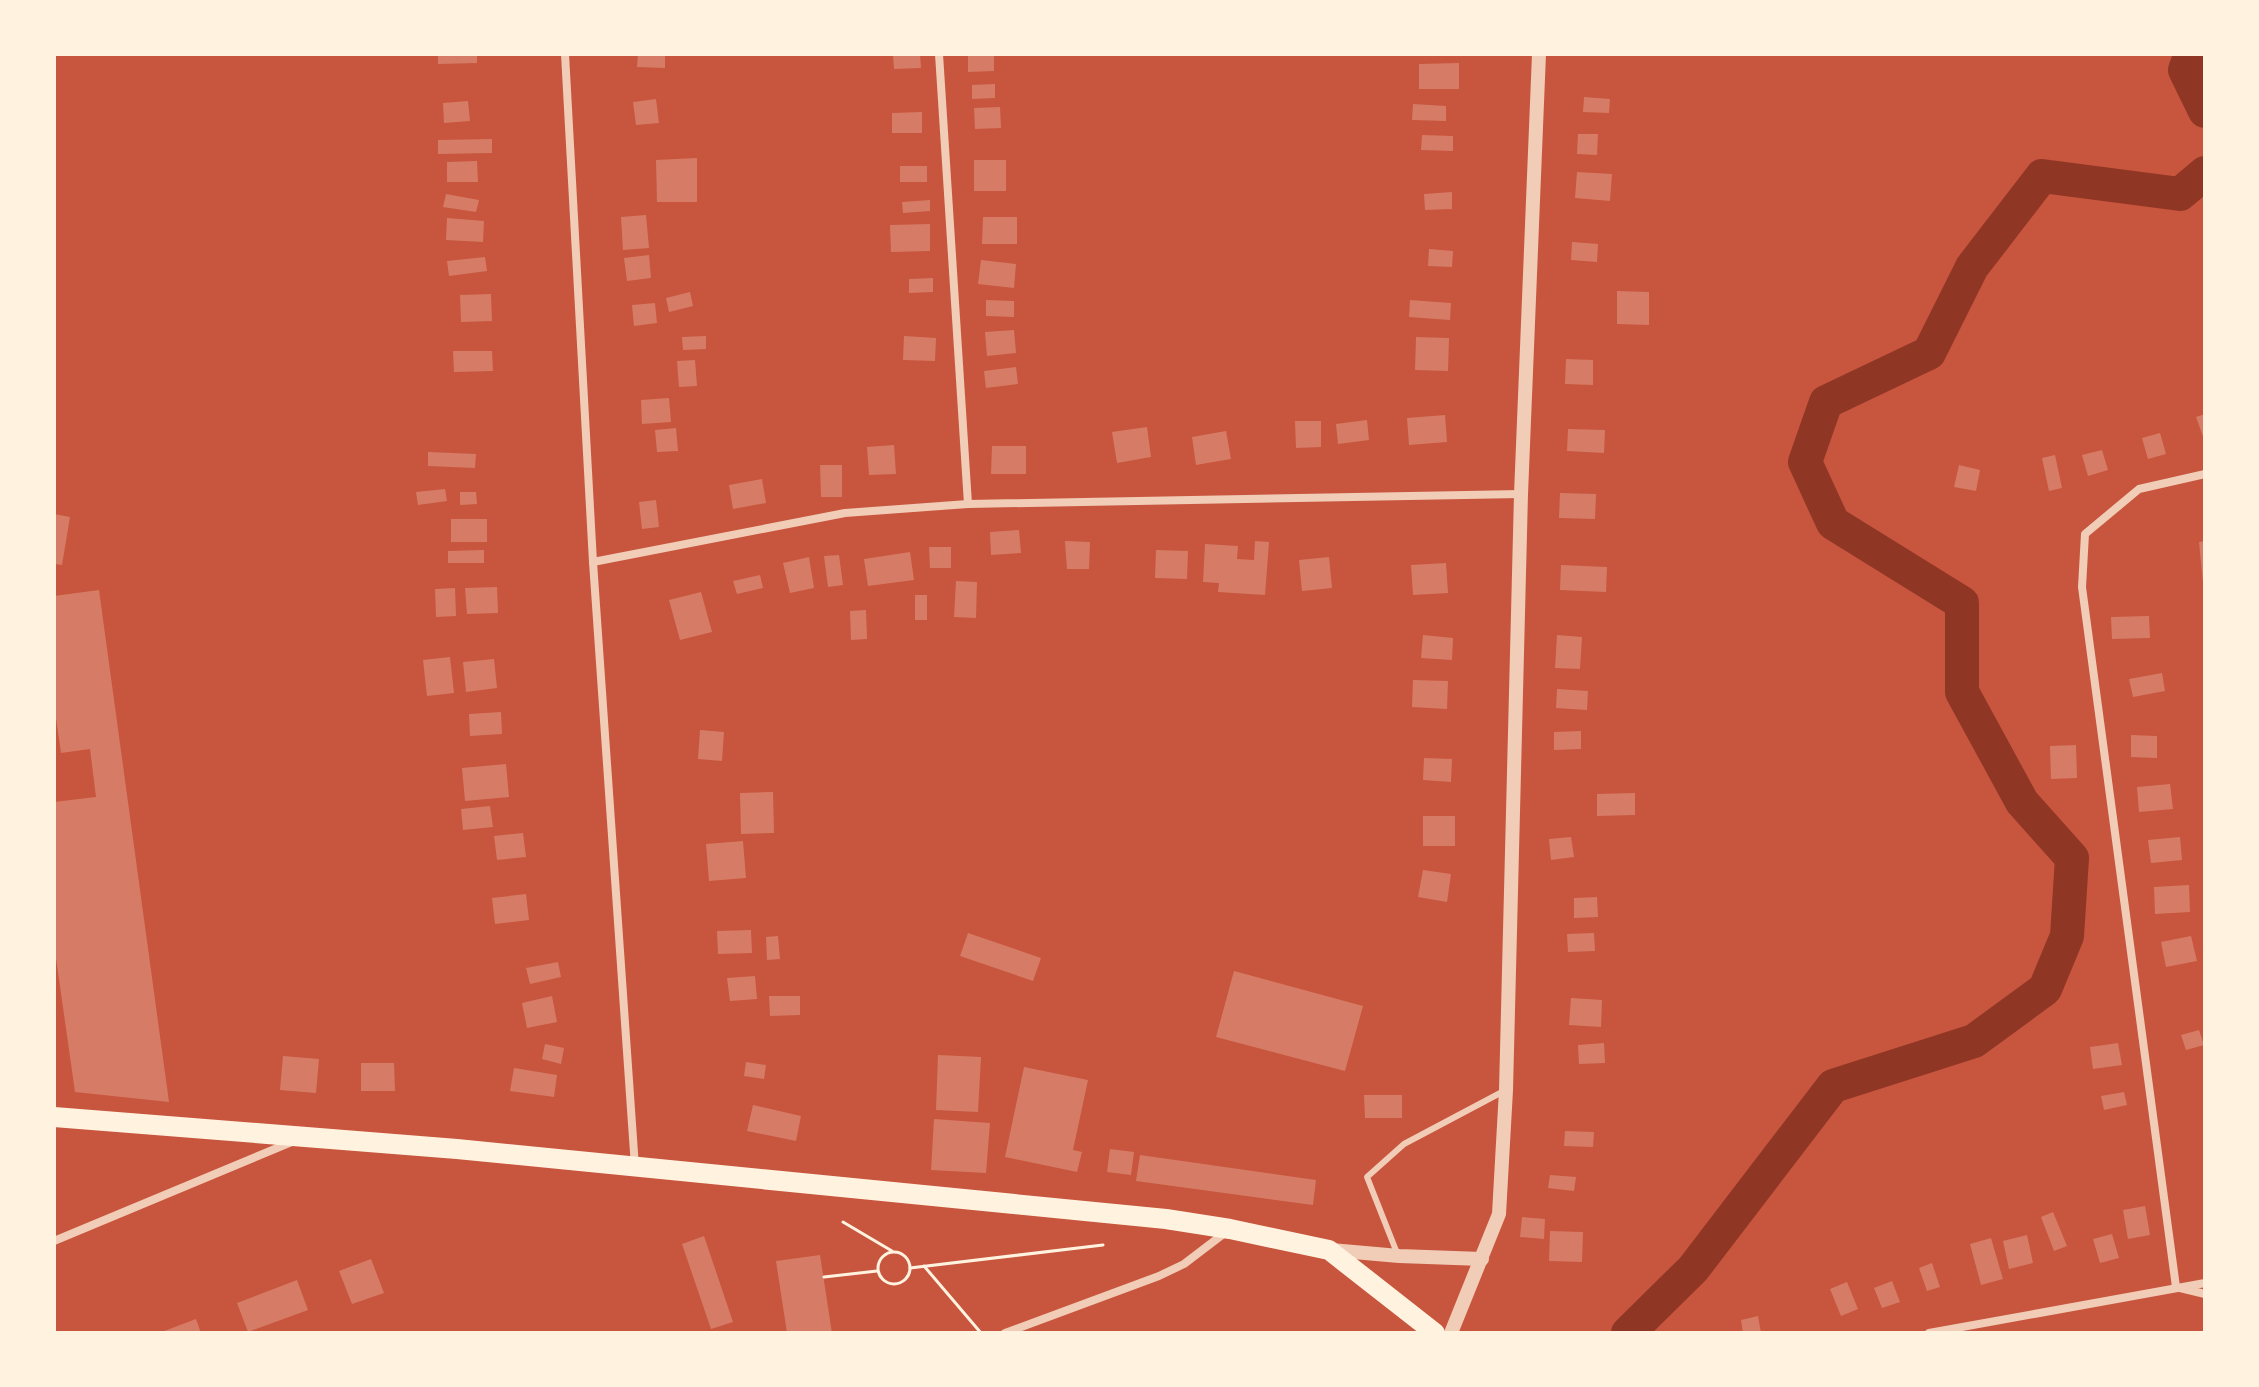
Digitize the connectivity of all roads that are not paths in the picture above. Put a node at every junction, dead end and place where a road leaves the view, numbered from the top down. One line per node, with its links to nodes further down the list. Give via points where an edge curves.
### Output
1 (565, 54): 7 (street)
2 (939, 54): 6 (street)
3 (1539, 54): 5 (street)
4 (2205, 474): 18 (street, via 2139,489 2085,534 2082,587)
5 (1521, 494): 6 (street); 8 (street)
6 (968, 504): 7 (street, via 845,513)
7 (593, 562): 11 (street)
8 (1506, 1090): 15 (lane, via 1404,1144 1367,1177); 16 (street, via 1499,1214)
9 (54, 1117): 10 (main road)
10 (306, 1136): 11 (main road); 13 (street)
11 (635, 1167): 12 (main road)
12 (1230, 1229): 14 (main road); 20 (street, via 1159,1276)
13 (54, 1241)
14 (1329, 1250): 15 (street); 21 (main road)
15 (1399, 1256): 16 (street)
16 (1482, 1259): 22 (street)
17 (2205, 1283): 18 (street)
18 (2176, 1287): 19 (street); 23 (street)
19 (2205, 1294)
20 (1005, 1333)
21 (1435, 1333)
22 (1451, 1333)
23 (1929, 1333)

